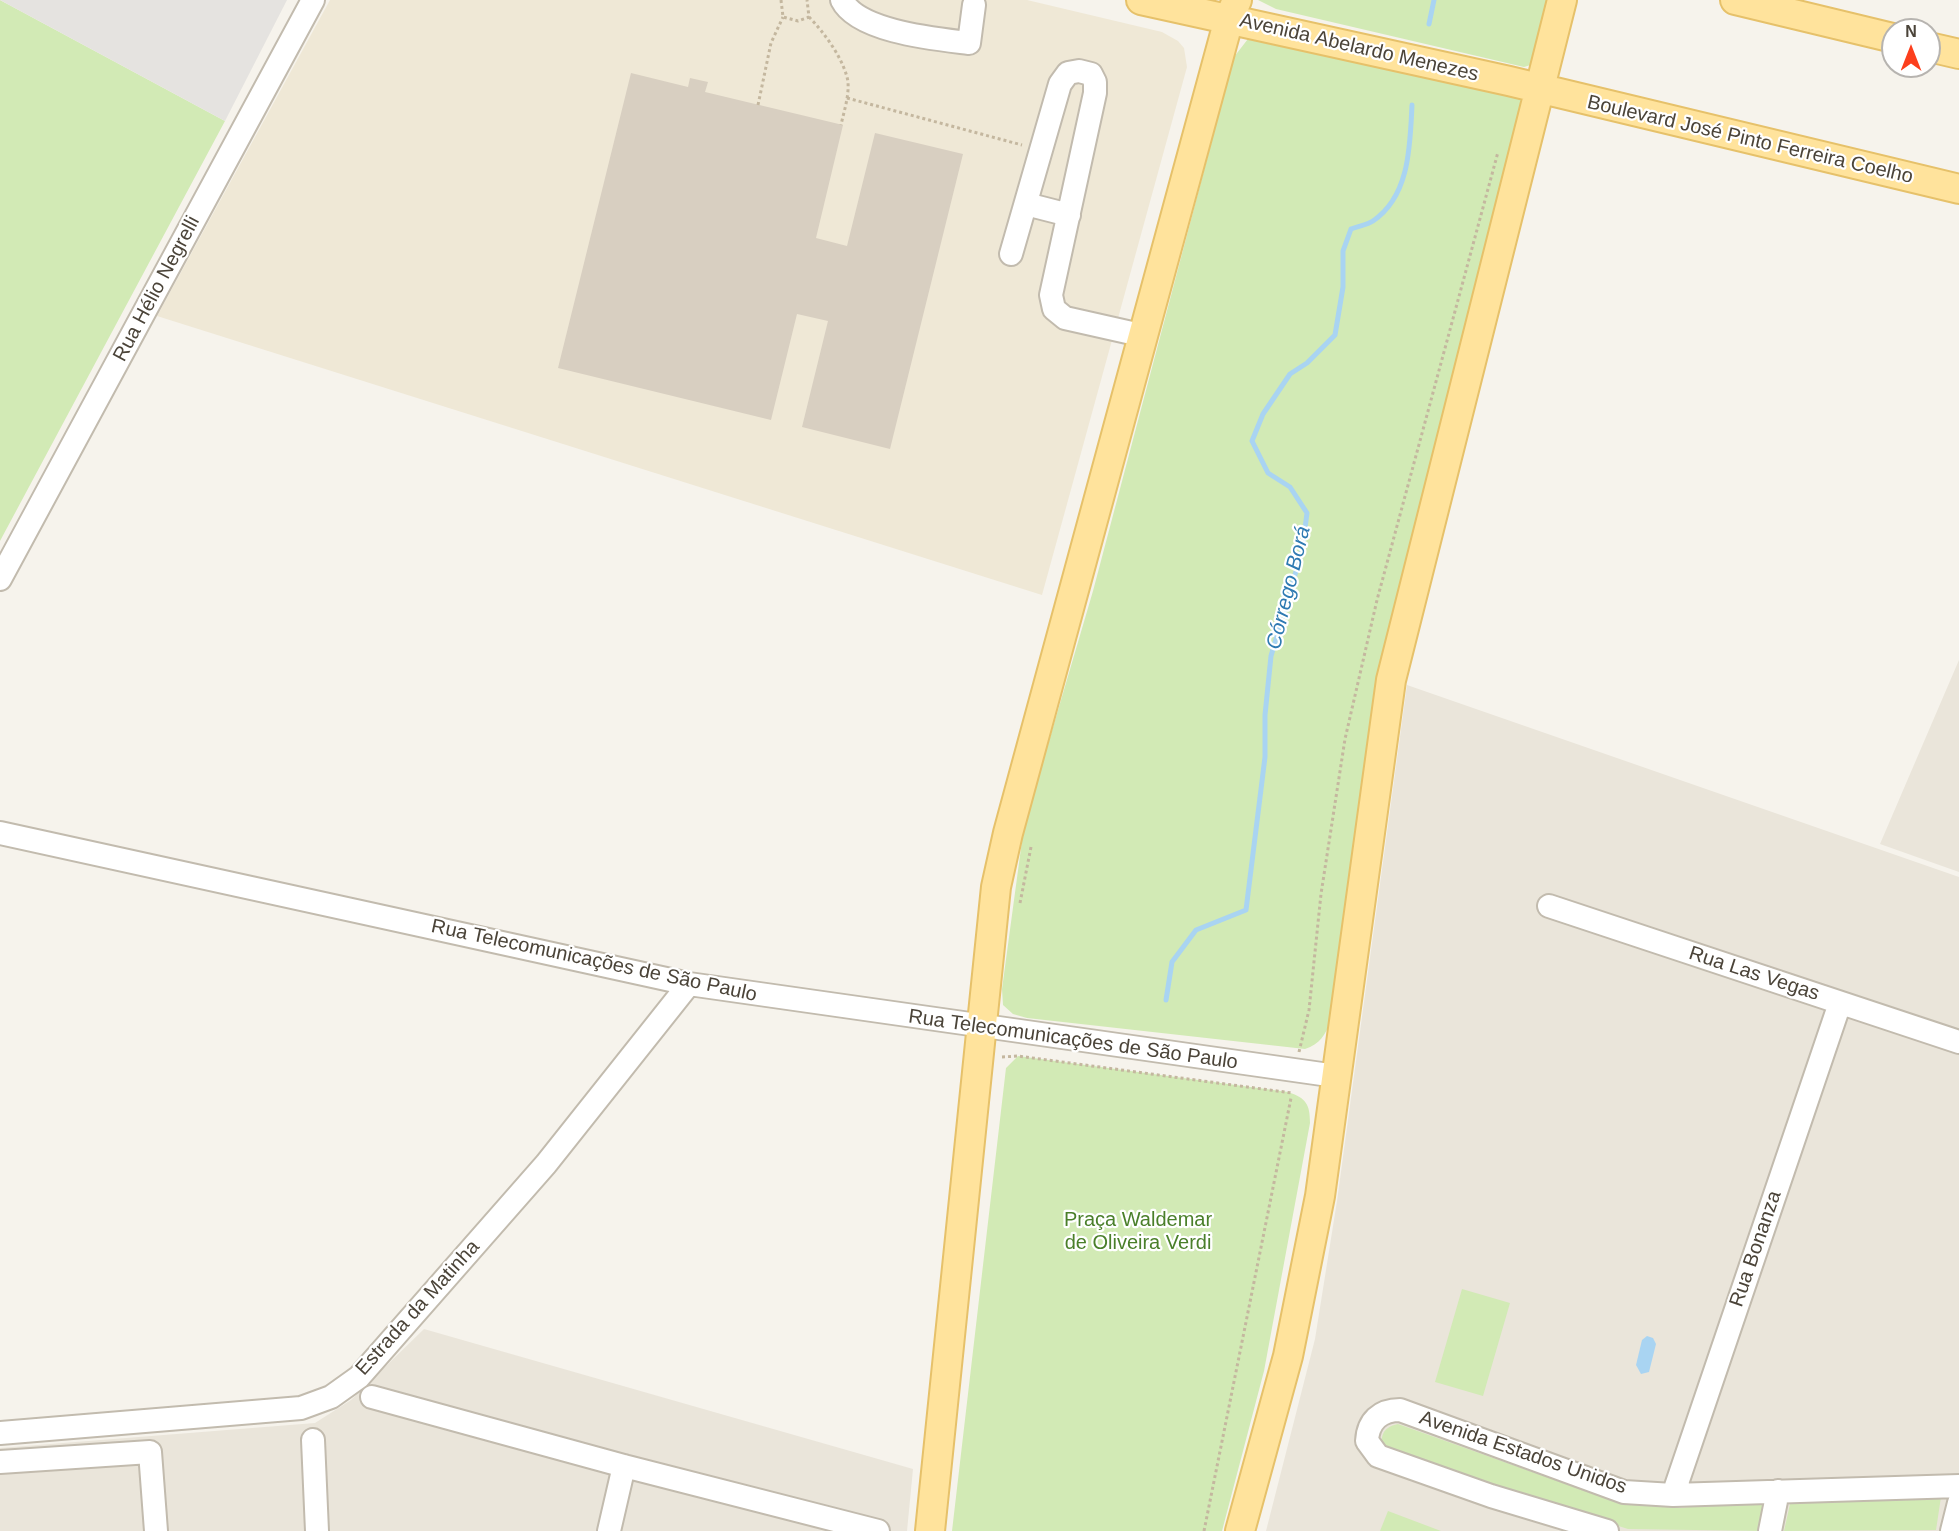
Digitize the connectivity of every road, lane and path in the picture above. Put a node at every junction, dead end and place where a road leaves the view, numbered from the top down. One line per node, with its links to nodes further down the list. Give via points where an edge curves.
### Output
1 (313, 0): 25 (street, Rua Hélio Negrelli)
2 (781, 0): 10 (path)
3 (807, 0): 11 (path)
4 (842, 0): 8 (street, via 859,16 890,32 969,43)
5 (1142, 0): 9 (main road, Avenida Abelardo Menezes)
6 (1562, 0): 15 (main road)
7 (1735, 0): 12 (main road)
8 (974, 5)
9 (1233, 9): 15 (main road, Avenida Abelardo Menezes); 24 (main road)
10 (783, 17): 11 (path, via 798,21); 17 (path, via 771,43)
11 (809, 17): 16 (path, via 840,62 848,82)
12 (1881, 35)
13 (1941, 50): 14 (main road)
14 (1959, 54)
15 (1540, 91): 20 (main road, Boulevard José Pinto Ferreira Coelho); 37 (main road, via 1391,680)
16 (847, 98): 18 (path); 19 (path)
17 (758, 105)
18 (841, 125)
19 (1041, 150): 21 (street); 22 (street, via 1060,84 1068,73 1091,74 1095,93)
20 (1959, 189)
21 (1026, 204): 22 (street); 23 (street)
22 (1069, 215): 24 (street, via 1052,295 1054,309 1065,318)
23 (1011, 254)
24 (1145, 336): 32 (main road, via 1008,834 996,887)
25 (0, 579)
26 (0, 833): 30 (street, Rua Telecomunicações de São Paulo)
27 (1032, 840): 28 (path)
28 (1019, 906)
29 (1550, 906): 31 (street, Rua Las Vegas)
30 (689, 984): 32 (street, Rua Telecomunicações de São Paulo); 39 (street, Estrada da Matinha, via 546,1164 359,1377 331,1396 301,1408)
31 (1840, 1002): 33 (street, Rua Las Vegas); 45 (street, Rua Bonanza)
32 (982, 1028): 37 (street, Rua Telecomunicações de São Paulo); 51 (main road)
33 (1959, 1042)
34 (1288, 1047): 35 (path)
35 (1300, 1048)
36 (999, 1057): 52 (path, via 1018,1056 1292,1096)
37 (1336, 1076): 53 (main road, via 1320,1196 1288,1356)
38 (372, 1397): 42 (street)
39 (0, 1433)
40 (313, 1440): 48 (street)
41 (0, 1462): 47 (street, via 150,1452)
42 (624, 1466): 49 (street); 50 (street)
43 (1959, 1485): 44 (street, Avenida Estados Unidos)
44 (1778, 1491): 45 (street, Avenida Estados Unidos); 55 (street)
45 (1673, 1495): 54 (street, Avenida Estados Unidos, via 1624,1492 1400,1410 1380,1414 1370,1425 1367,1441 1378,1456)
46 (1959, 1503): 56 (street)
47 (156, 1531)
48 (317, 1531)
49 (609, 1531)
50 (878, 1531)
51 (930, 1531)
52 (1204, 1531)
53 (1240, 1531)
54 (1607, 1531)
55 (1770, 1531)
56 (1952, 1531)

